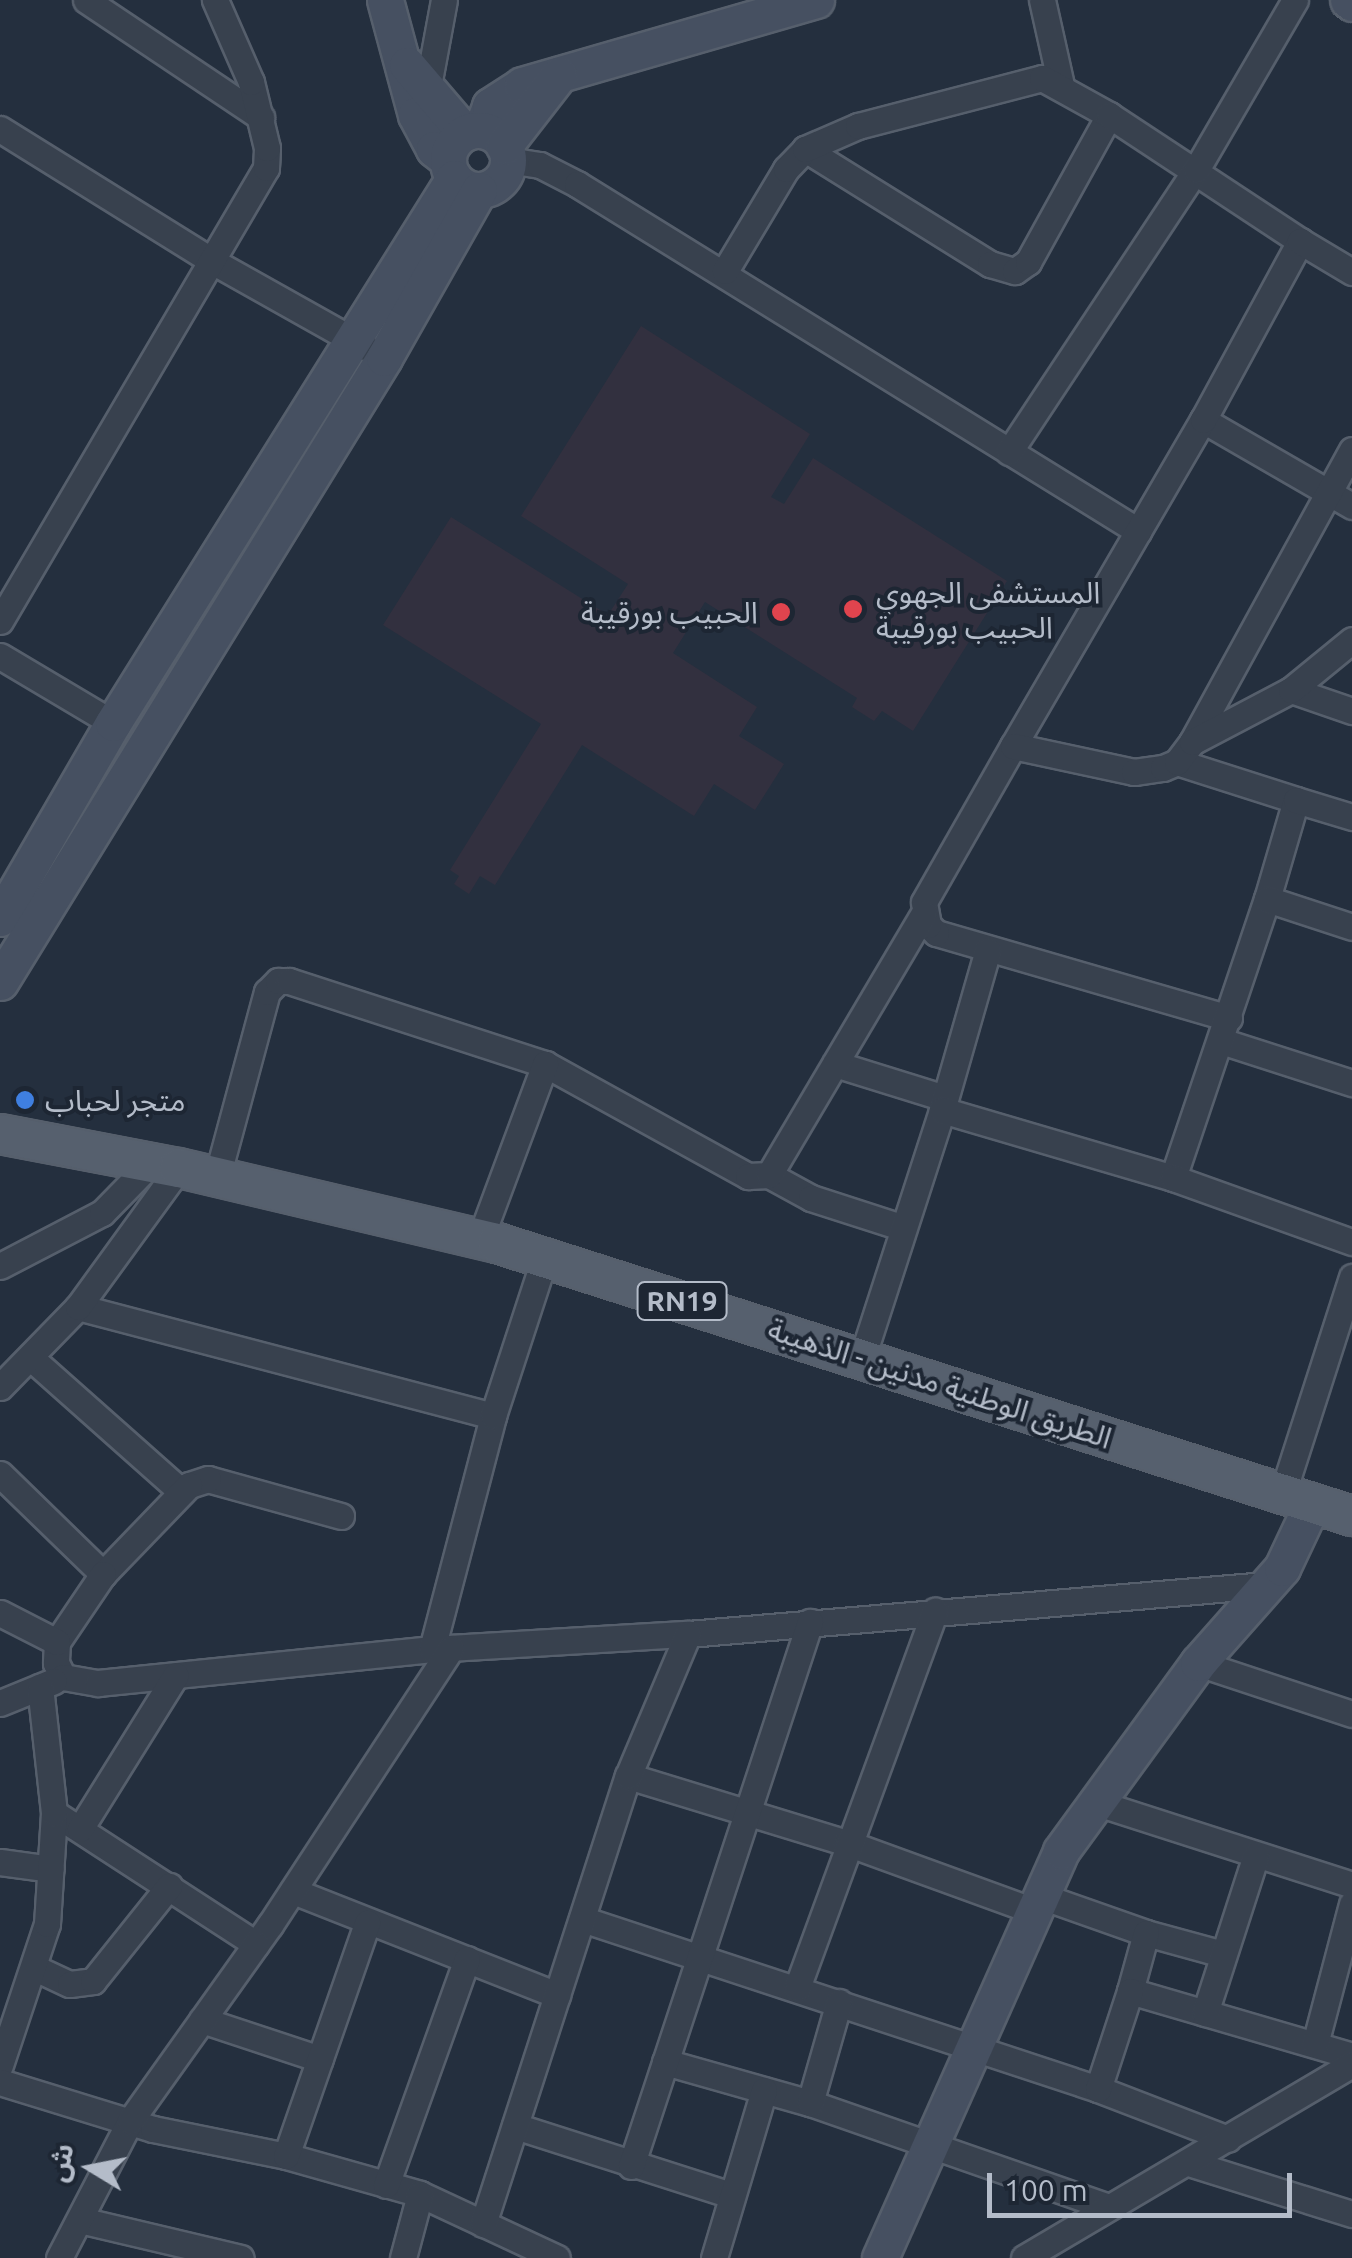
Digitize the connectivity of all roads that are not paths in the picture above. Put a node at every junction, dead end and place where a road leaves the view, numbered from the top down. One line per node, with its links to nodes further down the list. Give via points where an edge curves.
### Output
1 (86, 0): 14 (street)
2 (216, 0): 14 (street)
3 (385, 0): 8 (street)
4 (444, 0): 12 (street)
5 (816, 0): 9 (street)
6 (1042, 0): 10 (street)
7 (1295, 0): 18 (street)
8 (403, 60): 12 (street); 17 (street, via 424,134)
9 (559, 75): 11 (street); 17 (street)
10 (1061, 85): 13 (street); 16 (street, via 1042,78 1018,81 858,126)
11 (515, 88): 12 (street, via 470,101); 17 (street, via 490,106)
12 (432, 94): 17 (street)
13 (1109, 115): 16 (street, via 1028,262 1015,271 990,264); 18 (street)
14 (261, 117): 20 (street, via 266,168)
15 (0, 128): 20 (street)
16 (805, 149): 21 (street)
17 (477, 157): 21 (street, via 554,171); 23 (street); 24 (street)
18 (1196, 170): 19 (street); 27 (street)
19 (1300, 241): 22 (street); 25 (street)
20 (212, 261): 23 (street); 31 (street)
21 (724, 271): 27 (street)
22 (1352, 272)
23 (353, 340): 24 (street); 36 (street)
24 (384, 358): 46 (street)
25 (1203, 420): 28 (street); 30 (street)
26 (1352, 450): 28 (street)
27 (1009, 452): 30 (street)
28 (1328, 493): 29 (street); 38 (street)
29 (1352, 506)
30 (1138, 531): 37 (street)
31 (0, 621)
32 (1352, 640): 34 (street)
33 (0, 656): 36 (street)
34 (1291, 690): 35 (street); 38 (street)
35 (1352, 712)
36 (113, 724): 43 (street)
37 (1013, 746): 38 (street, via 1134,772); 42 (street, via 928,891)
38 (1184, 752): 39 (street)
39 (1296, 800): 40 (street); 41 (street)
40 (1352, 817)
41 (1267, 899): 44 (street); 47 (street)
42 (924, 913): 45 (street, via 936,933); 49 (street)
43 (0, 918)
44 (1352, 926)
45 (988, 950): 47 (street); 51 (street)
46 (0, 982)
47 (1225, 1030): 50 (street); 56 (street)
48 (545, 1064): 54 (street, via 748,1176); 55 (street, via 303,983 278,981 267,992); 58 (street)
49 (835, 1064): 51 (street); 54 (street)
50 (1352, 1083)
51 (944, 1104): 56 (street); 57 (street)
52 (0, 1134): 53 (main road, الطريق الوطنية مدنين - الذهيبة / RN19)
53 (164, 1166): 55 (main road, الطريق الوطنية مدنين - الذهيبة / RN19); 61 (street, via 102,1213); 63 (street)
54 (768, 1175): 57 (street, via 811,1198)
55 (218, 1177): 58 (main road, الطريق الوطنية مدنين - الذهيبة / RN19)
56 (1172, 1178): 59 (street)
57 (902, 1227): 65 (street)
58 (480, 1240): 60 (main road, الطريق الوطنية مدنين - الذهيبة / RN19)
59 (1352, 1242)
60 (545, 1257): 65 (main road, الطريق الوطنية مدنين - الذهيبة / RN19); 67 (street)
61 (0, 1266)
62 (1352, 1277): 70 (street)
63 (78, 1307): 64 (street); 67 (street)
64 (31, 1358): 66 (street); 69 (street)
65 (862, 1358): 70 (main road, الطريق الوطنية مدنين - الذهيبة / RN19)
66 (0, 1387)
67 (493, 1416): 80 (street)
68 (0, 1474): 73 (street)
69 (180, 1492): 71 (street, via 208,1478); 73 (street)
70 (1298, 1497): 72 (main road, الطريق الوطنية مدنين - الذهيبة / RN19); 74 (street, via 1296,1544)
71 (342, 1516)
72 (1352, 1516)
73 (103, 1574): 79 (street)
74 (1266, 1586): 75 (street); 81 (street)
75 (934, 1610): 77 (street); 91 (street)
76 (0, 1614): 79 (street)
77 (810, 1622): 78 (street); 89 (street)
78 (688, 1634): 80 (street); 86 (street)
79 (57, 1642): 83 (street)
80 (442, 1648): 82 (street); 97 (street)
81 (1198, 1664): 85 (street); 87 (street)
82 (176, 1674): 83 (street); 90 (street)
83 (52, 1682): 84 (street); 88 (street)
84 (0, 1703)
85 (1352, 1714)
86 (628, 1776): 89 (street); 100 (street)
87 (1094, 1802): 92 (street); 98 (street, via 1061,1851)
88 (54, 1813): 90 (street); 94 (street)
89 (748, 1813): 91 (street); 105 (street)
90 (80, 1830): 96 (street)
91 (847, 1843): 98 (street); 108 (street)
92 (1256, 1855): 95 (street); 104 (street)
93 (0, 1862): 94 (street)
94 (51, 1869): 107 (street)
95 (1352, 1885)
96 (170, 1886): 103 (street); 107 (street, via 93,1981 70,1984)
97 (293, 1892): 101 (street); 103 (street)
98 (1038, 1903): 102 (street); 115 (street)
99 (1352, 1904): 114 (street)
100 (582, 1919): 105 (street); 110 (street)
101 (367, 1923): 106 (street); 117 (street)
102 (1146, 1933): 104 (street); 109 (street)
103 (256, 1944): 113 (street)
104 (1223, 1954): 112 (street)
105 (702, 1958): 108 (street); 118 (street)
106 (467, 1959): 110 (street); 132 (street)
107 (35, 1968): 119 (street)
108 (797, 1988): 111 (street)
109 (1130, 1992): 112 (street); 122 (street)
110 (557, 1995): 126 (street)
111 (839, 2002): 115 (street); 124 (street)
112 (1205, 2013): 114 (street)
113 (202, 2020): 117 (street); 125 (street)
114 (1315, 2044): 116 (street)
115 (975, 2047): 122 (street); 128 (street)
116 (1352, 2056)
117 (320, 2059): 129 (street)
118 (665, 2062): 123 (street); 131 (street)
119 (0, 2064)
120 (1352, 2064): 127 (street)
121 (0, 2082): 125 (street)
122 (1098, 2088): 127 (street)
123 (764, 2090): 124 (street); 134 (street)
124 (810, 2103): 128 (street)
125 (130, 2121): 129 (street); 137 (street)
126 (515, 2126): 131 (street); 138 (street)
127 (1228, 2139): 130 (street)
128 (932, 2145): 135 (street); 145 (street)
129 (286, 2156): 132 (street)
130 (1188, 2162): 135 (street); 136 (street)
131 (631, 2166): 134 (street)
132 (386, 2185): 133 (street)
133 (420, 2194): 138 (street); 142 (street)
134 (731, 2195): 144 (street)
135 (1105, 2206): 146 (street)
136 (1352, 2214)
137 (80, 2220): 139 (street); 140 (street)
138 (483, 2224): 143 (street)
139 (199, 2253): 141 (street)
140 (59, 2258)
141 (241, 2258)
142 (402, 2258)
143 (557, 2258)
144 (714, 2258)
145 (880, 2258)
146 (1024, 2258)

